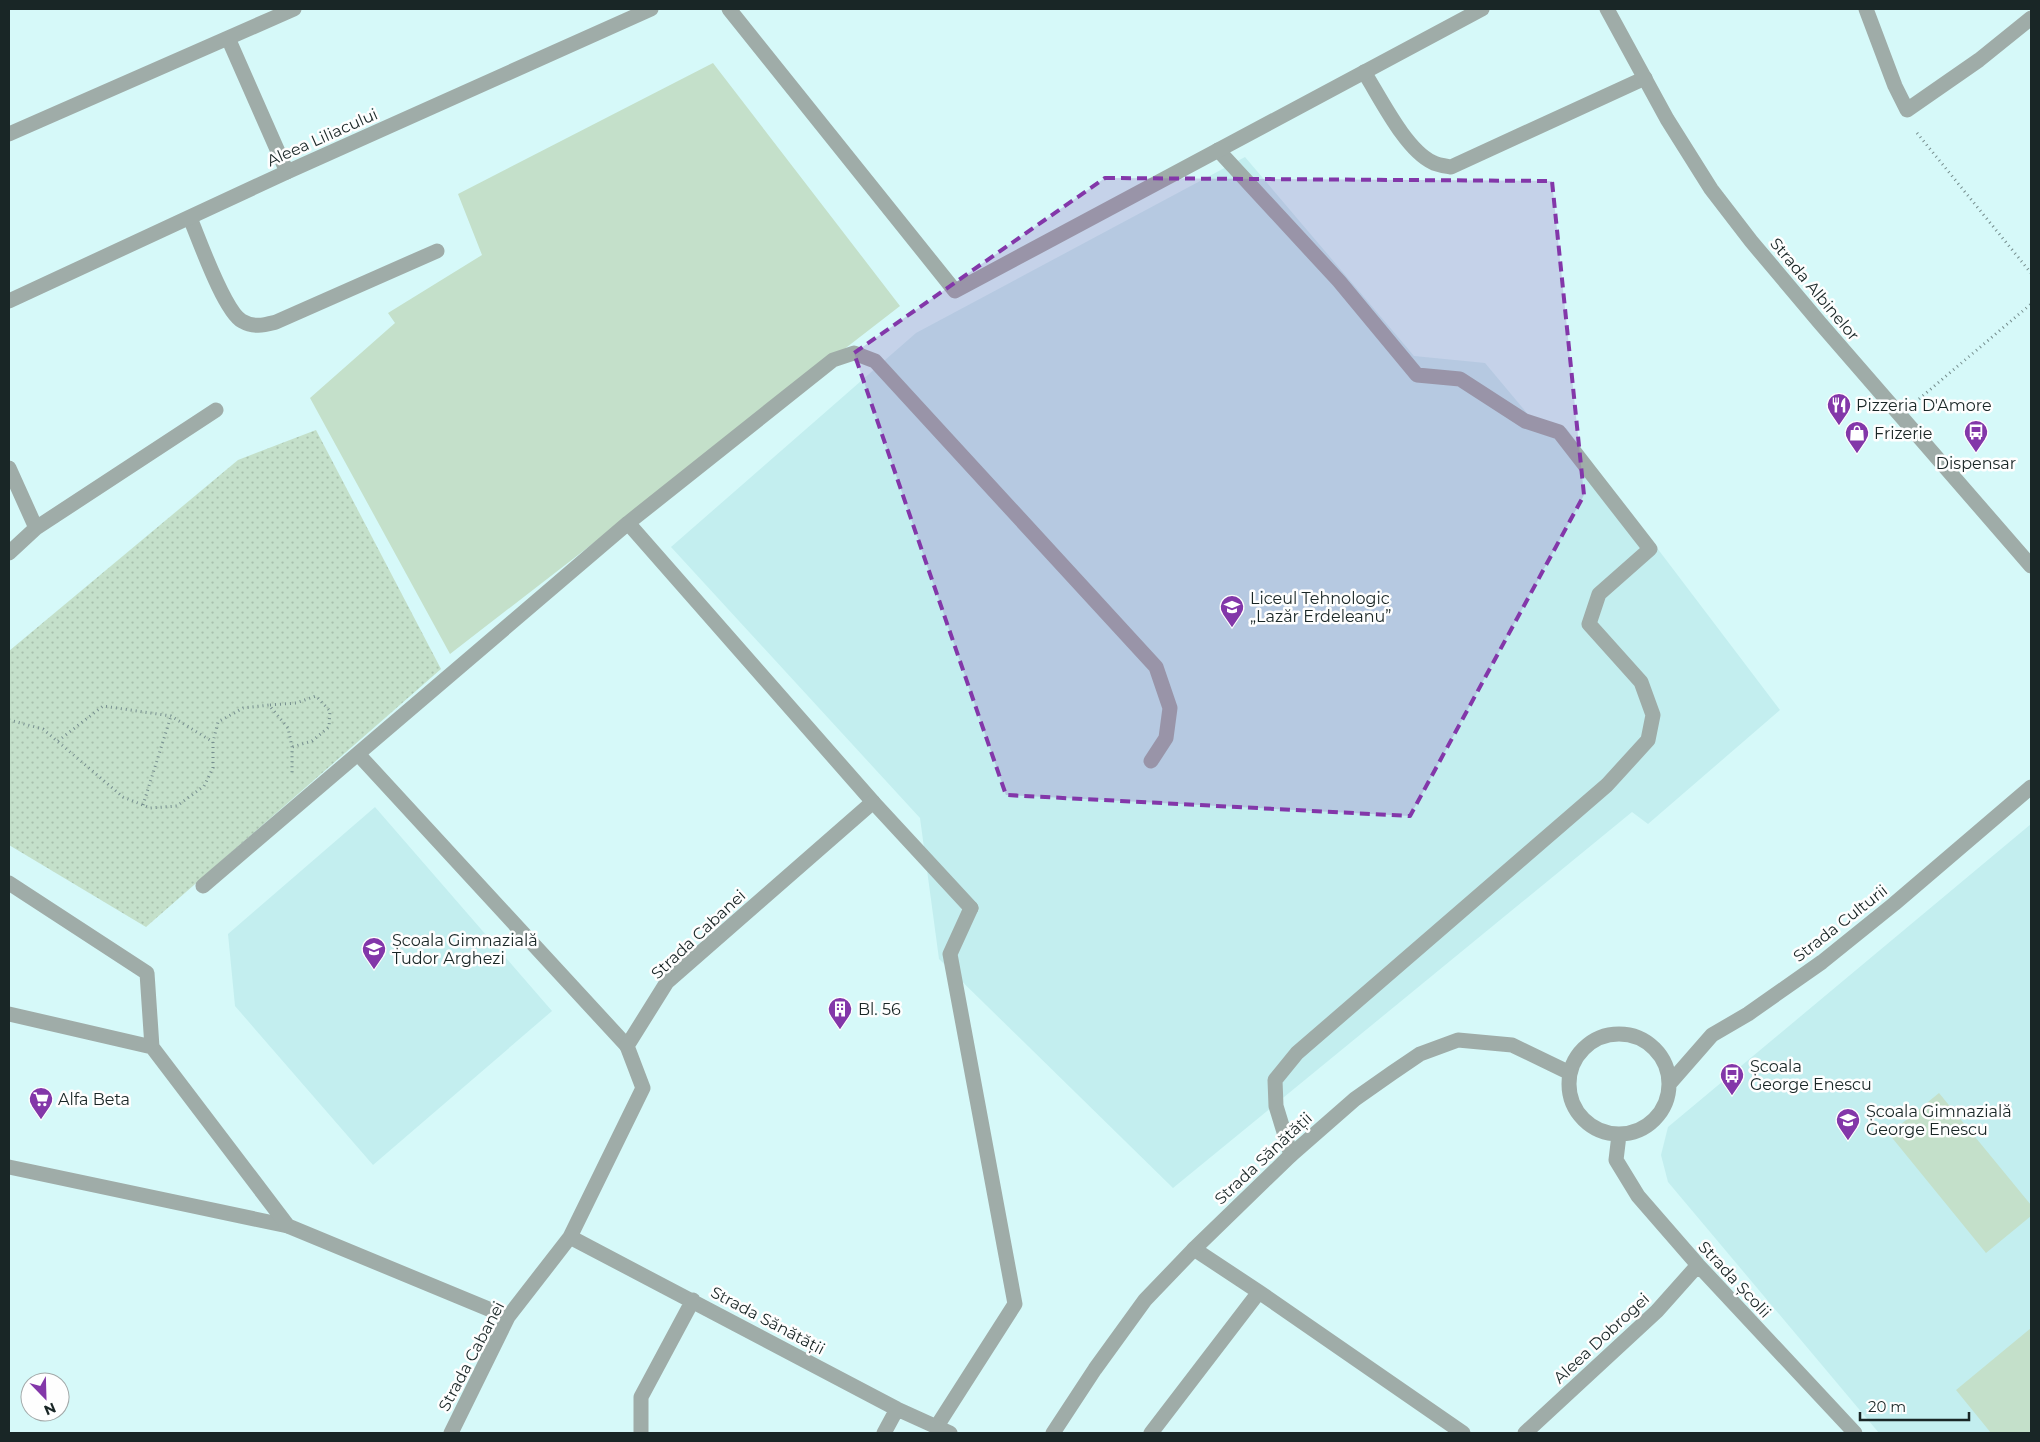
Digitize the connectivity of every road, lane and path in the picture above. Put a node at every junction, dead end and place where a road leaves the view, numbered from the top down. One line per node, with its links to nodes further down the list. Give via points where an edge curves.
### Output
1 (294, 9): 8 (street)
2 (651, 9): 14 (street, Aleea Liliacului)
3 (729, 9): 13 (street, via 955,291)
4 (1482, 9): 9 (street)
5 (1607, 9): 10 (street, Strada Albinelor)
6 (1866, 9): 11 (street)
7 (2031, 18): 11 (street, via 1979,60)
8 (228, 38): 12 (street); 14 (street)
9 (1364, 72): 10 (street, via 1416,151 1432,163 1451,167); 13 (street)
10 (1645, 78): 21 (street, Strada Albinelor, via 1711,189 1751,241)
11 (1906, 110): 17 (path, via 1919,137)
12 (9, 134)
13 (1218, 150): 47 (street, via 1339,281 1417,375 1460,379 1525,421 1559,432 1650,549 1599,594 1589,624 1642,682 1653,715 1648,740 1607,785 1297,1053 1275,1080 1276,1106)
14 (287, 172): 15 (street, Aleea Liliacului)
15 (190, 218): 16 (street, via 228,306 241,320 257,326 276,322); 18 (street, Aleea Liliacului)
16 (437, 251)
17 (2031, 274)
18 (9, 301)
19 (2031, 304): 21 (path)
20 (216, 410): 24 (street)
21 (1900, 415): 26 (street, Strada Albinelor)
22 (9, 468): 24 (street)
23 (628, 523): 33 (street); 34 (street, via 832,360 854,353 875,361 1156,667 1170,708 1166,738); 36 (street)
24 (36, 528): 25 (street)
25 (9, 553)
26 (2031, 566)
27 (269, 704): 31 (path, via 244,708 218,722); 32 (path, via 288,728); 32 (path, via 296,703 316,696 330,711 329,727 312,741)
28 (171, 716): 30 (path, via 103,706); 31 (path); 37 (path)
29 (9, 720): 30 (path, via 43,729)
30 (58, 741): 37 (path, via 122,797)
31 (213, 742): 37 (path, via 214,768 204,786 178,806 150,808)
32 (292, 747): 38 (path)
33 (358, 754): 38 (street); 42 (street)
34 (1151, 760)
35 (2031, 787): 45 (street, Strada Culturii, via 1822,962 1712,1035)
36 (873, 802): 42 (street, Strada Cabanei, via 666,982); 57 (street, via 971,908 950,954 1015,1304)
37 (143, 805)
38 (293, 810): 40 (street)
39 (9, 883): 43 (street, via 147,973)
40 (203, 886)
41 (9, 1014): 43 (street)
42 (627, 1046): 50 (street, Strada Cabanei, via 643,1088)
43 (152, 1047): 49 (street)
44 (1570, 1073): 45 (street, via 1576,1058 1587,1046 1600,1037 1616,1033 1633,1035 1660,1053); 46 (street, via 1572,1102 1580,1116 1591,1126); 47 (street, Strada Sănătății, via 1512,1045 1458,1040 1420,1054 1392,1073 1355,1099)
45 (1670, 1083): 46 (street, via 1670,1095 1659,1115 1641,1130)
46 (1619, 1135): 52 (street, Strada Școlii, via 1616,1160 1620,1167 1638,1196)
47 (1291, 1154): 51 (street, Strada Sănătății)
48 (9, 1167): 49 (street)
49 (288, 1226): 55 (street)
50 (570, 1237): 54 (street, Strada Sănătății); 55 (street, Strada Cabanei)
51 (1194, 1248): 53 (street); 61 (street, Strada Sănătății, via 1145,1300)
52 (1698, 1265): 64 (street, Aleea Dobrogei, via 1657,1311); 65 (street, Strada Școlii)
53 (1259, 1292): 62 (street); 63 (street)
54 (693, 1300): 56 (street, Strada Sănătății); 59 (street, via 641,1398)
55 (508, 1317): 58 (street, Strada Cabanei)
56 (898, 1409): 57 (street, Strada Sănătății); 60 (street)
57 (944, 1430)
58 (451, 1433)
59 (641, 1433)
60 (884, 1433)
61 (1054, 1433)
62 (1150, 1433)
63 (1463, 1433)
64 (1525, 1433)
65 (1855, 1433)

